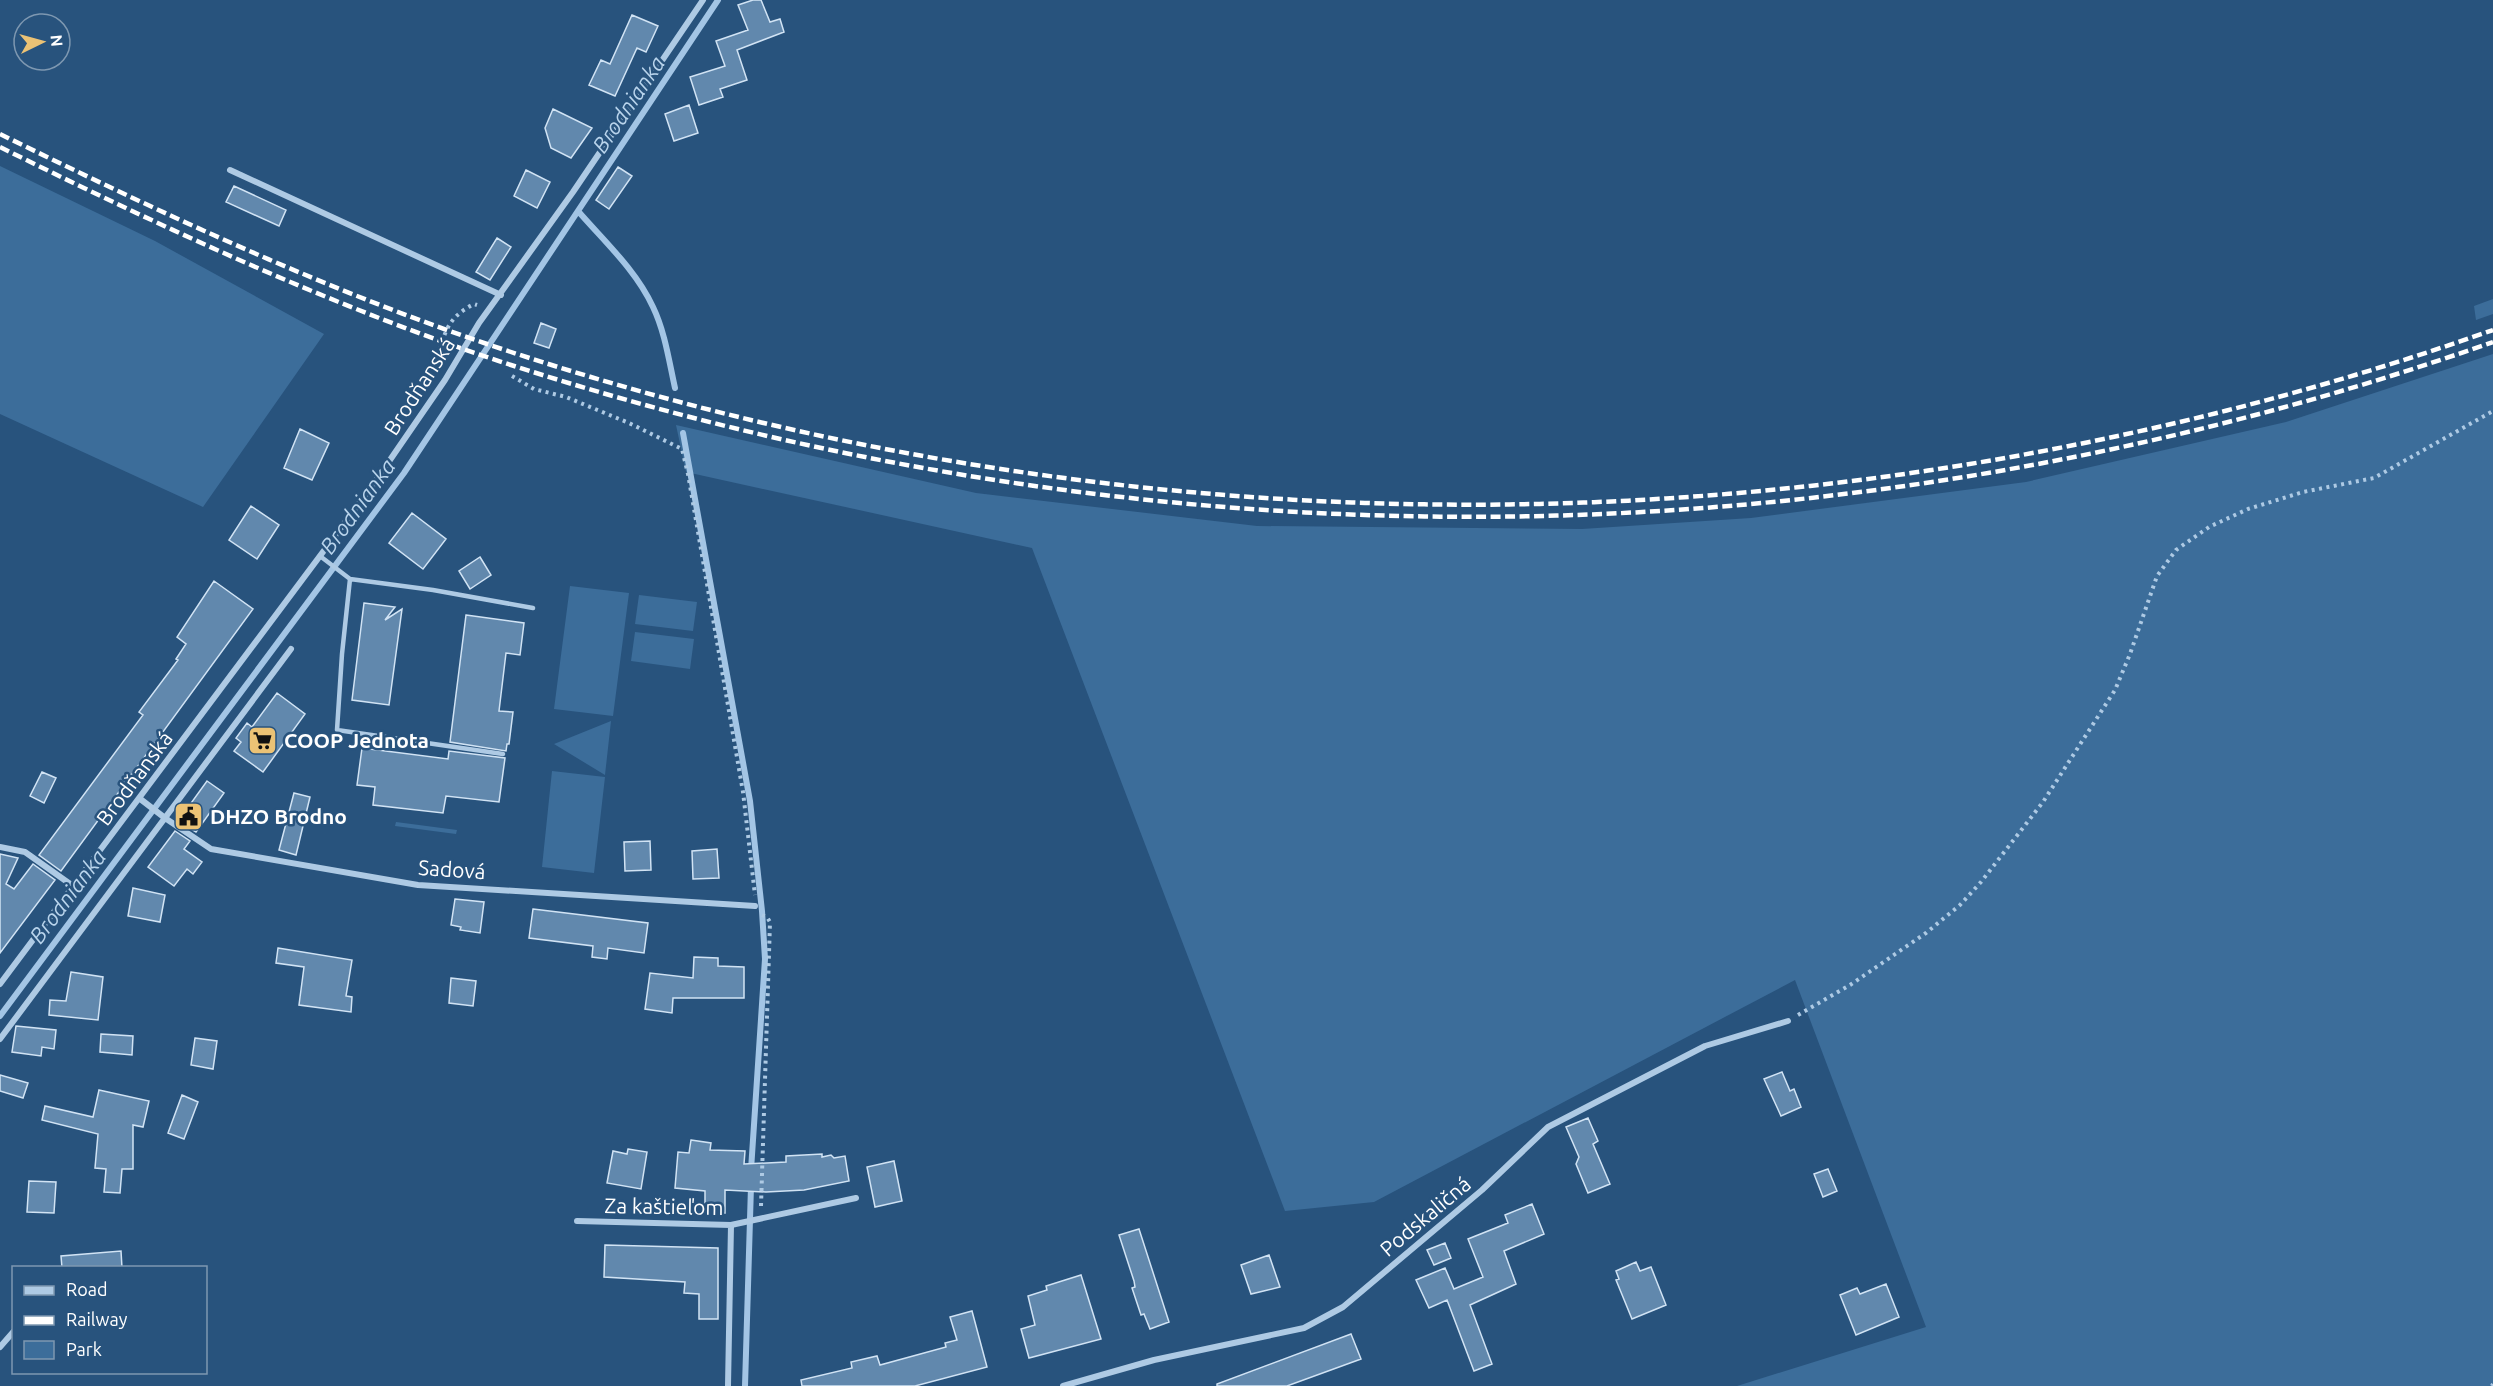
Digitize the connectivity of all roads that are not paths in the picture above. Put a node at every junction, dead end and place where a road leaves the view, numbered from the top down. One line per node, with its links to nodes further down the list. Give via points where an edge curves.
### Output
1 (703, 0): 3 (street, Brodňanská)
2 (230, 170): 3 (street)
3 (501, 295): 4 (street, Brodňanská)
4 (320, 556): 5 (lane); 9 (street, Brodňanská)
5 (350, 579): 6 (lane); 8 (lane, via 337,730)
6 (533, 608)
7 (291, 650): 10 (street)
8 (503, 754)
9 (140, 798): 10 (street, Sadová); 12 (street, Brodňanská)
10 (165, 818): 13 (street, Sadová, via 211,849 418,885); 16 (street)
11 (0, 847): 12 (street, via 25,852)
12 (73, 886): 14 (street, Brodňanská)
13 (755, 906)
14 (1, 980)
15 (1788, 1021): 23 (street, Podskaličná, via 1705,1046 1548,1127 1482,1190 1343,1307 1304,1328 1154,1360)
16 (0, 1040)
17 (856, 1198): 19 (street, Za kaštieľom)
18 (577, 1221): 19 (street, Za kaštieľom)
19 (731, 1225): 22 (street)
20 (12, 1333): 21 (street)
21 (0, 1347)
22 (728, 1386)
23 (1063, 1386)

